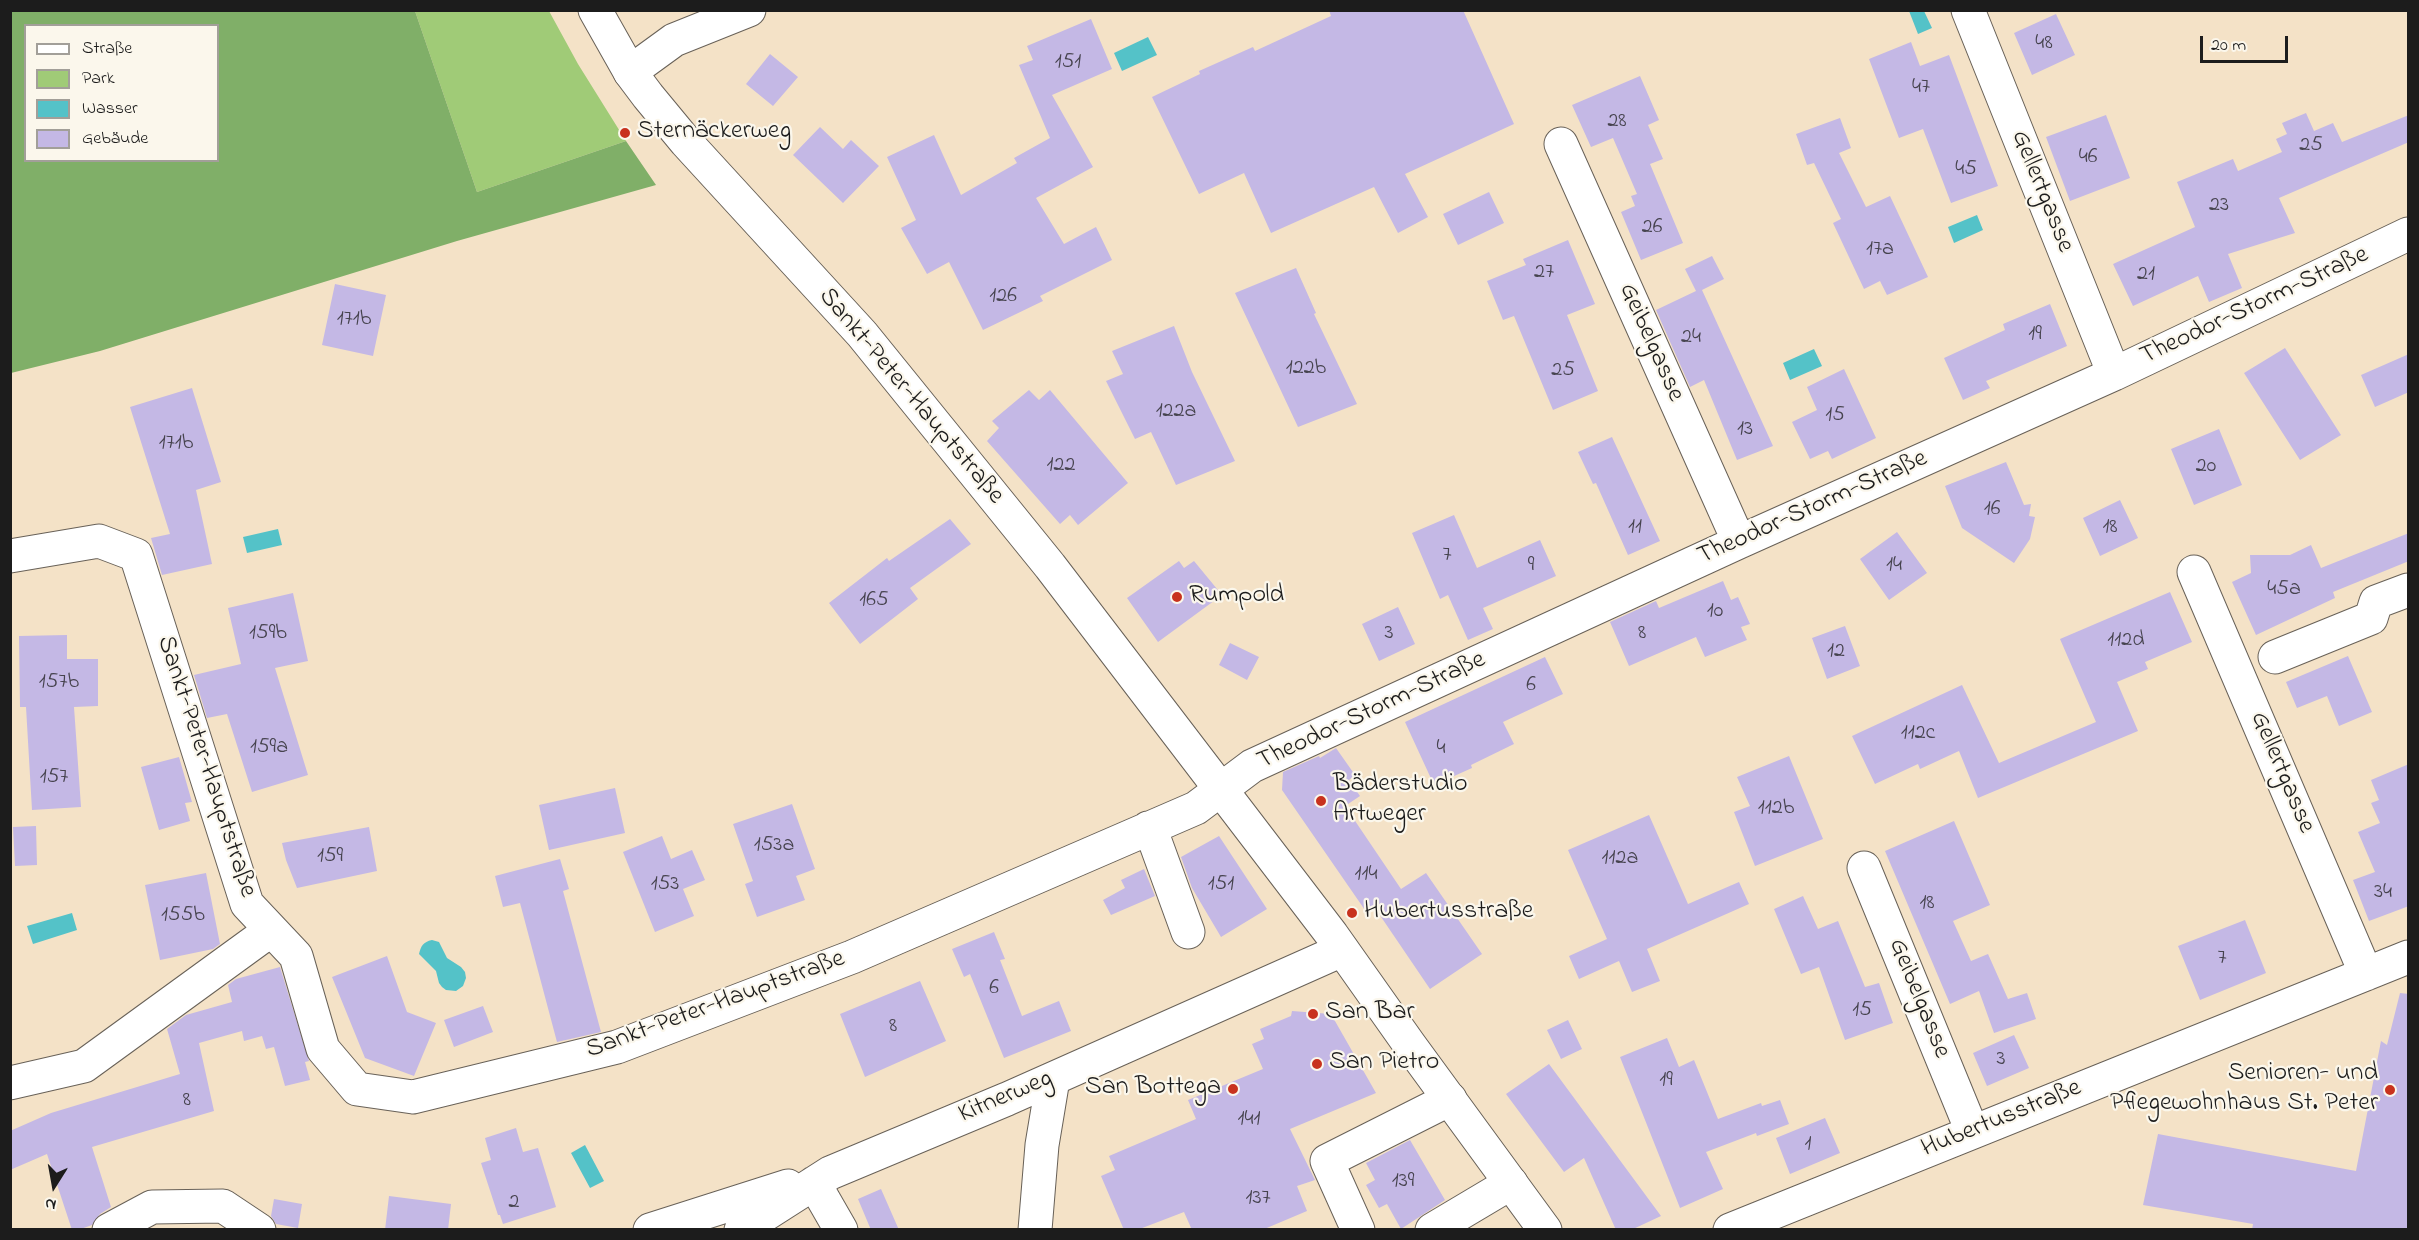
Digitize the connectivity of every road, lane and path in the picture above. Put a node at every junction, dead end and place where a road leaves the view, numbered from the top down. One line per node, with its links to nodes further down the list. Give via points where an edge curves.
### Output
1 (595, 10): 4 (street, Sankt-Peter-Hauptstraße)
2 (749, 10): 4 (street, via 674,40)
3 (1968, 10): 7 (street, Gellertgasse)
4 (630, 72): 13 (street, Sankt-Peter-Hauptstraße, via 686,142 869,342 1050,566)
5 (1561, 144): 8 (street, Geibelgasse)
6 (2409, 234): 7 (street, Theodor-Storm-Straße)
7 (2114, 374): 8 (street, Theodor-Storm-Straße)
8 (1739, 542): 13 (street, Theodor-Storm-Straße, via 1252,766)
9 (10, 556): 16 (street, Sankt-Peter-Hauptstraße, via 99,541 136,555 247,904)
10 (2194, 572): 20 (street, Gellertgasse)
11 (2409, 590): 12 (street, via 2376,602 2371,618)
12 (2275, 657)
13 (1221, 789): 14 (street, Sankt-Peter-Hauptstraße, via 1196,808); 18 (street, Sankt-Peter-Hauptstraße)
14 (1148, 828): 16 (street, Sankt-Peter-Hauptstraße, via 852,957 616,1047 413,1097 357,1089 323,1049 296,956); 17 (street)
15 (1864, 868): 24 (street, Geibelgasse)
16 (272, 930): 22 (street, via 84,1066)
17 (1188, 932)
18 (1342, 950): 21 (street, Kitnerweg); 23 (street, Sankt-Peter-Hauptstraße)
19 (2409, 957): 20 (street, Hubertusstraße)
20 (2366, 974): 24 (street, Hubertusstraße)
21 (1053, 1079): 25 (street, Kitnerweg); 33 (street, via 1042,1145)
22 (10, 1083)
23 (1450, 1099): 26 (street, Sankt-Peter-Hauptstraße); 27 (street, via 1327,1161)
24 (1972, 1131): 36 (street, Hubertusstraße)
25 (822, 1178): 30 (street); 31 (street, Kitnerweg); 32 (street)
26 (1511, 1183): 34 (street); 35 (street, Sankt-Peter-Hauptstraße)
27 (1355, 1229)
28 (109, 1230): 29 (street, via 152,1207 223,1206)
29 (259, 1230)
30 (650, 1230)
31 (741, 1230)
32 (841, 1230)
33 (1035, 1230)
34 (1432, 1230)
35 (1545, 1230)
36 (1730, 1230)

